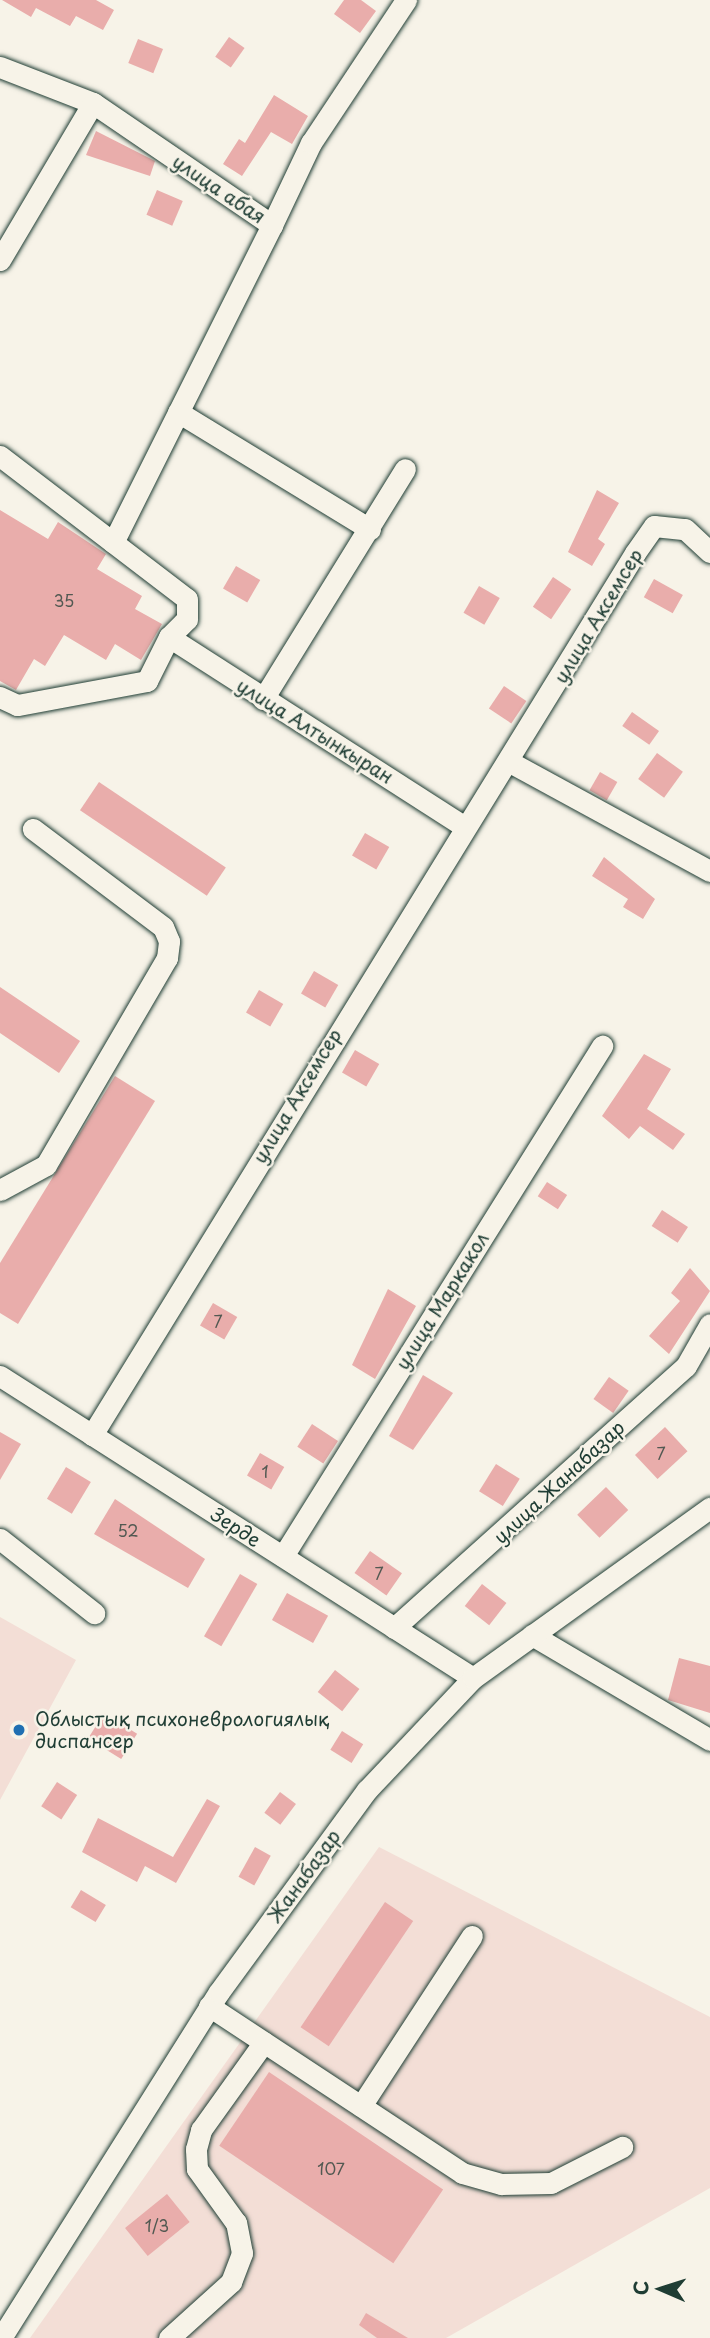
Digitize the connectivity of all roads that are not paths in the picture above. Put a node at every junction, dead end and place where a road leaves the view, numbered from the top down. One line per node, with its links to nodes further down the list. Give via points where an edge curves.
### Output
1 (406, 0): 4 (street, via 311,144)
2 (0, 68): 3 (street, улица абая)
3 (93, 103): 4 (street, улица абая); 5 (street)
4 (272, 225): 6 (street, улица абая)
5 (0, 260)
6 (178, 412): 9 (street); 10 (street, улица абая)
7 (0, 456): 10 (street)
8 (405, 469): 9 (street)
9 (370, 529): 14 (street)
10 (113, 542): 12 (street, via 187,599 187,620)
11 (710, 552): 15 (street, улица Аксемсер, via 685,529 654,526)
12 (169, 637): 13 (street, via 147,681 17,705); 14 (street, улица Алтынкыран)
13 (0, 697)
14 (263, 699): 16 (street, улица Алтынкыран)
15 (508, 761): 16 (street, улица Аксемсер); 18 (street)
16 (462, 825): 23 (street, улица Аксемсер)
17 (33, 829): 20 (street, via 163,927 169,942 167,958 46,1165)
18 (710, 871)
19 (602, 1046): 26 (street, улица Маркакол)
20 (0, 1189)
21 (710, 1324): 28 (street, улица Жанабазар, via 686,1366)
22 (0, 1376): 23 (street, Зерде)
23 (92, 1435): 26 (street, Зерде)
24 (710, 1508): 29 (street, Жанабазар)
25 (0, 1539): 27 (street)
26 (283, 1556): 28 (street, Зерде)
27 (94, 1614)
28 (394, 1628): 30 (street, Зерде)
29 (532, 1635): 30 (street, Жанабазар); 31 (street)
30 (473, 1678): 33 (street, Жанабазар, via 367,1790)
31 (710, 1740)
32 (472, 1936): 35 (street)
33 (209, 2006): 34 (street); 37 (street, Жанабазар)
34 (264, 2042): 35 (street); 38 (street, via 201,2130 196,2149 197,2169 236,2223 242,2253 231,2282)
35 (361, 2106): 36 (street, via 462,2173 501,2184 551,2183)
36 (622, 2147)
37 (1, 2338)
38 (169, 2338)

